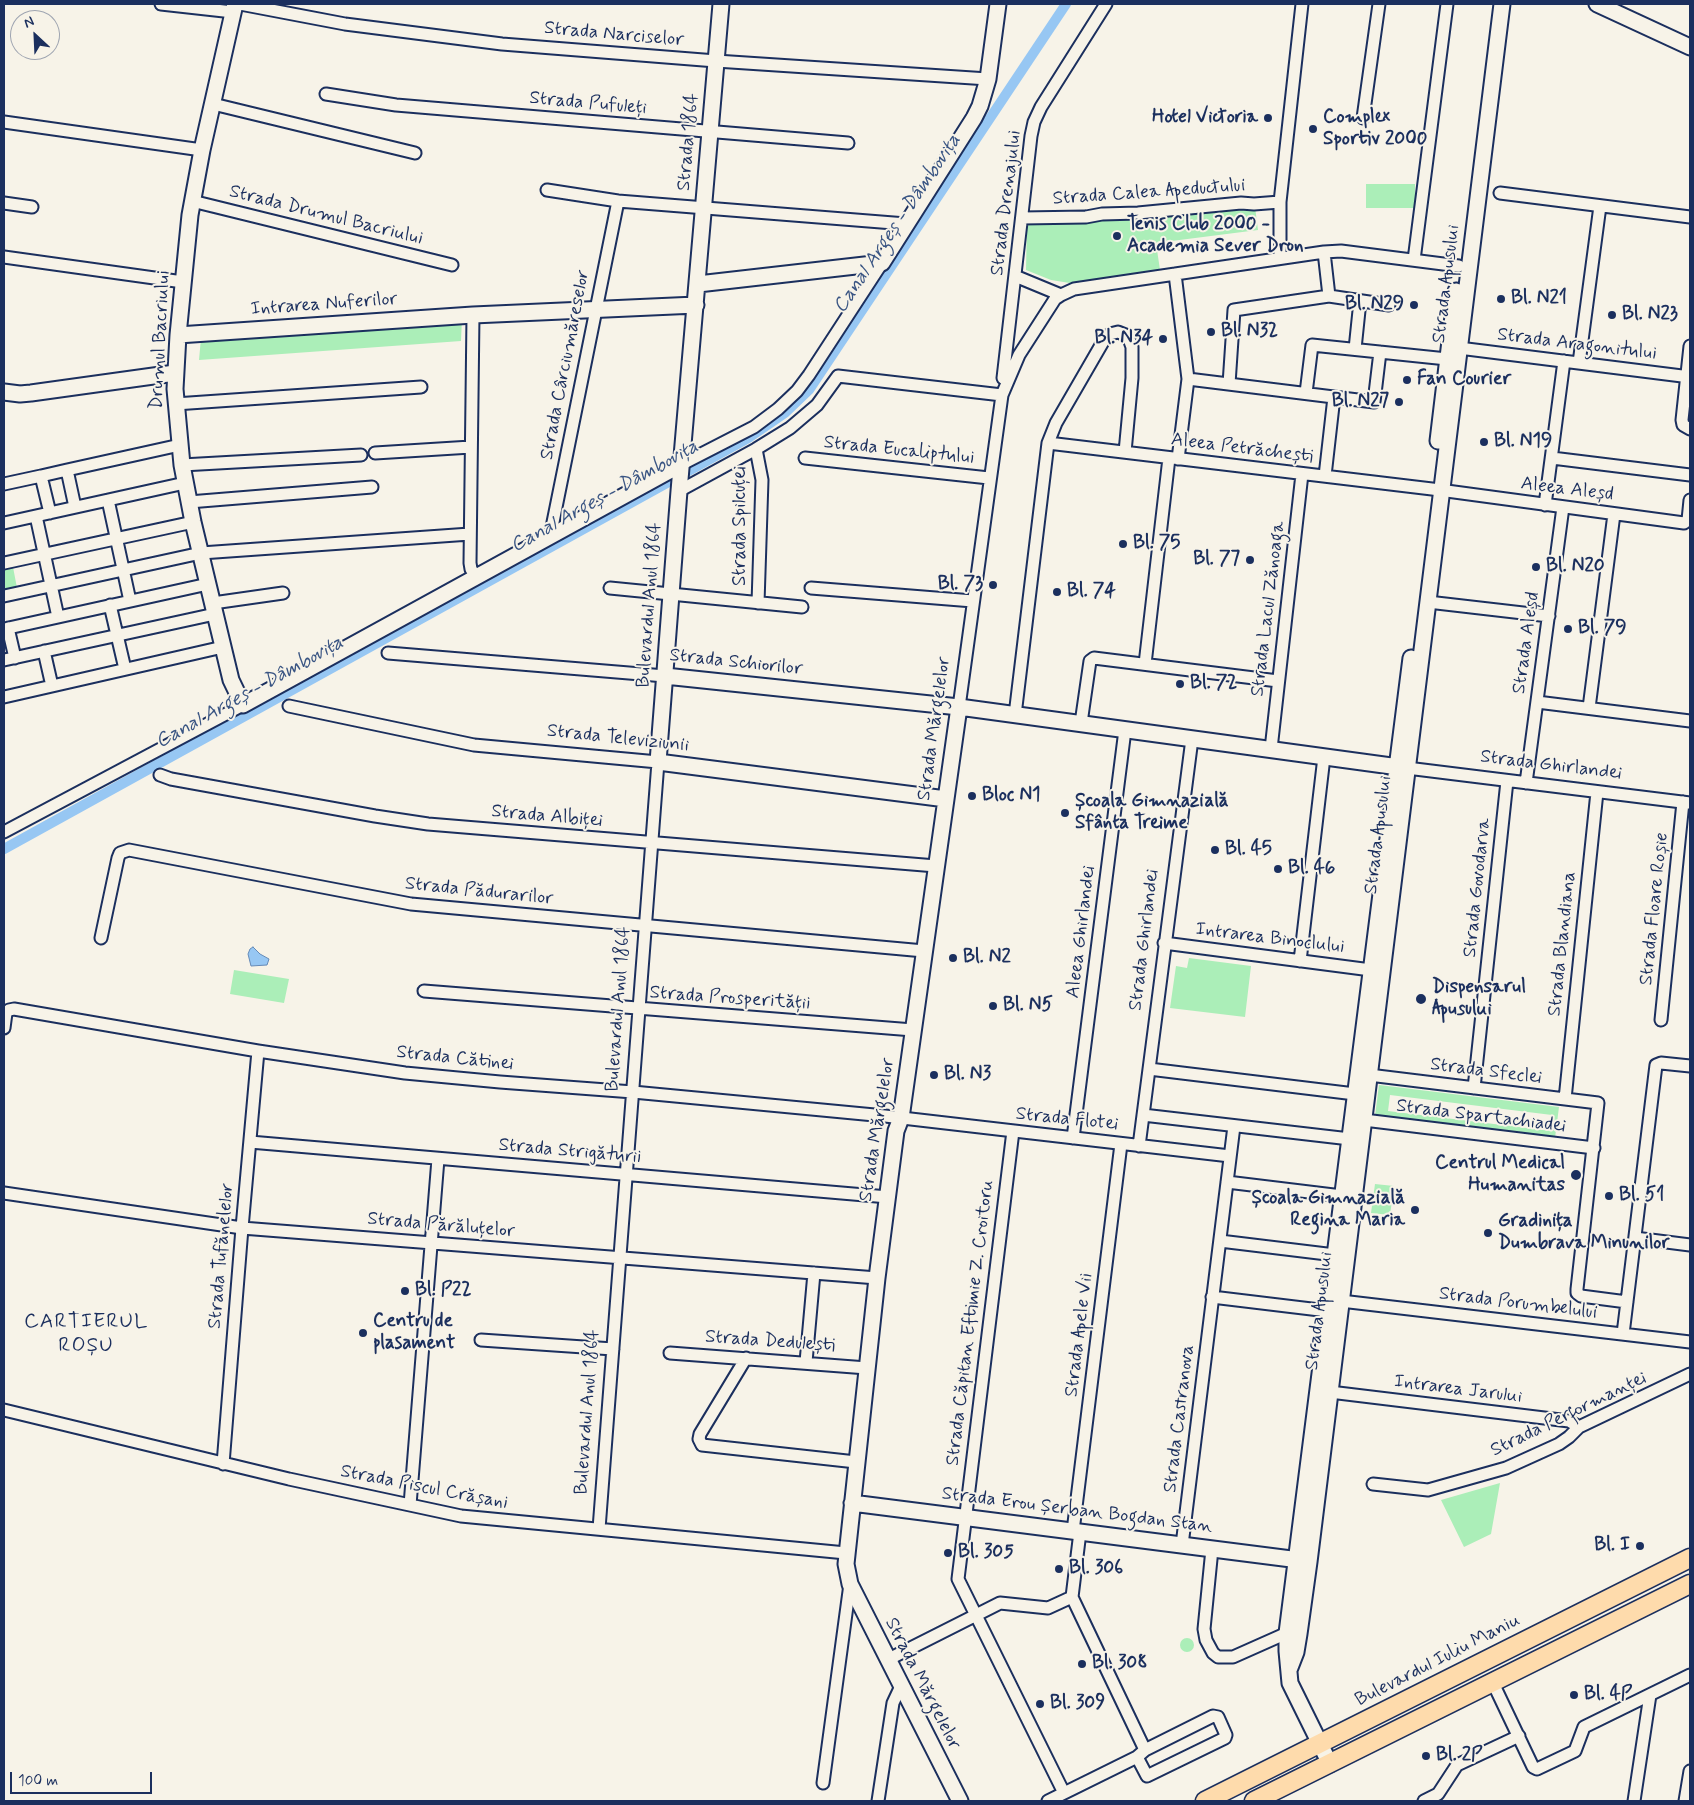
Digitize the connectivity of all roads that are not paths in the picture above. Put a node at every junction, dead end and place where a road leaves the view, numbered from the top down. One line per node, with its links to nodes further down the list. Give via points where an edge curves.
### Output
1 (161, 4): 10 (street, Strada Narciselor)
2 (721, 4): 12 (street, Strada 1864)
3 (998, 4): 13 (street)
4 (1106, 4): 32 (street, Strada Drenajului, via 1034,122)
5 (1302, 4): 26 (street)
6 (1379, 4): 16 (street)
7 (1447, 4): 37 (street)
8 (1502, 4): 40 (street, Strada Apusului)
9 (1597, 4): 11 (street)
10 (236, 7): 12 (street, Strada Narciselor, via 492,42); 15 (street, Drumul Bacriului)
11 (1690, 47)
12 (716, 61): 13 (street, Strada Narciselor); 18 (street, Strada 1864)
13 (988, 79): 33 (street, via 974,118)
14 (326, 94): 18 (street, Strada Pufuleți, via 396,105)
15 (213, 104): 20 (street, Drumul Bacriului); 21 (street)
16 (1362, 118)
17 (4, 122): 20 (street)
18 (710, 132): 19 (street, Strada Pufuleți); 30 (street, Strada 1864)
19 (848, 143)
20 (202, 150): 24 (street, Drumul Bacriului)
21 (415, 153)
22 (547, 190): 25 (street)
23 (1500, 193): 28 (street)
24 (192, 201): 39 (street, Strada Drumul Bacriului); 43 (street, Drumul Bacriului)
25 (618, 201): 30 (street); 50 (street, Strada Cârciumăreselor)
26 (1280, 202): 32 (street, Strada Calea Apeductului, via 1086,217); 36 (street)
27 (4, 203): 29 (street)
28 (1600, 206): 31 (street); 59 (street)
29 (32, 207)
30 (704, 209): 33 (street); 44 (street, Strada 1864)
31 (1690, 217)
32 (1022, 218): 42 (street, Strada Drenajului)
33 (906, 224): 38 (street)
34 (1324, 252): 36 (street); 37 (street); 46 (street)
35 (4, 258): 43 (street)
36 (1280, 258): 41 (street)
37 (1414, 260): 40 (street)
38 (882, 263): 44 (street); 81 (street, via 797,391 754,426)
39 (452, 265)
40 (1464, 266): 54 (street, Strada Apusului); 57 (street, Strada Apusului)
41 (1175, 274): 45 (street, via 1074,290); 62 (street)
42 (1015, 276): 45 (street); 67 (street, Strada Drenajului)
43 (183, 282): 52 (street, Drumul Bacriului)
44 (698, 284): 48 (street, Strada 1864)
45 (1061, 295): 67 (street, Strada Mărgelelor, via 1019,354)
46 (1329, 296): 47 (street); 63 (street, via 1234,310)
47 (1360, 300): 49 (street); 55 (street)
48 (696, 304): 50 (street, Intrarea Nuferilor); 81 (street, Strada 1864)
49 (1388, 305)
50 (595, 308): 51 (street, Intrarea Nuferilor); 106 (street, Strada Cârciumăreselor)
51 (473, 315): 52 (street, Intrarea Nuferilor); 73 (street)
52 (178, 335): 60 (street, Drumul Bacriului)
53 (1690, 346): 61 (street)
54 (1460, 348): 57 (street); 58 (street, Strada Aragonitului); 92 (street, Strada Apusului)
55 (1355, 349): 56 (street); 66 (street, via 1312,345)
56 (1380, 352): 57 (street); 68 (street, via 1374,402)
57 (1447, 359): 92 (street, Strada Apusului)
58 (1564, 361): 59 (street, Strada Aragonitului); 80 (street)
59 (1579, 363): 61 (street, Strada Aragonitului)
60 (175, 373): 65 (street, via 31,393); 69 (street, Drumul Bacriului)
61 (1688, 377): 70 (street, via 1682,420 1683,425)
62 (1188, 379): 63 (street); 79 (street)
63 (1229, 384): 66 (street)
64 (421, 387): 69 (street)
65 (4, 392)
66 (1306, 393): 68 (street)
67 (1002, 395): 74 (street, via 838,376 802,420); 88 (street, Strada Mărgelelor)
68 (1334, 397): 87 (street)
69 (175, 404): 72 (street, Drumul Bacriului)
70 (1690, 429)
71 (1048, 443): 75 (street, Aleea Petrăchești); 75 (street, via 1056,423 1104,340 1118,332 1128,336 1132,347); 146 (street)
72 (180, 445): 82 (street, Drumul Bacriului); 83 (street)
73 (471, 447): 76 (street); 105 (street)
74 (756, 449): 93 (street); 123 (street, Strada Spilcuței, via 762,480)
75 (1125, 452): 79 (street, Aleea Petrăchești)
76 (375, 453)
77 (361, 455): 82 (street)
78 (806, 458): 88 (street, Strada Eucaliptului)
79 (1174, 458): 84 (street, Aleea Petrăchești); 135 (street)
80 (1552, 458): 85 (street); 97 (street)
81 (682, 464): 93 (street, Bulevardul Anul 1864); 106 (street)
82 (182, 465): 89 (street, Drumul Bacriului)
83 (67, 470): 86 (street); 98 (street)
84 (1302, 474): 87 (street, Aleea Petrăchești); 138 (street, Strada Lacul Zănoaga)
85 (1690, 474)
86 (42, 476): 90 (street); 100 (street)
87 (1326, 476): 92 (street, Aleea Petrăchești)
88 (989, 478): 121 (street, Strada Mărgelelor)
89 (185, 483): 94 (street); 96 (street, Drumul Bacriului)
90 (4, 484)
91 (372, 487): 96 (street)
92 (1437, 490): 97 (street, Aleea Aleșd); 122 (street, Strada Apusului); 154 (street, Strada Apusului)
93 (679, 491): 118 (street, Bulevardul Anul 1864)
94 (108, 500): 98 (street); 107 (street)
95 (1690, 500): 101 (street, Aleea Aleșd, via 1687,522)
96 (189, 502): 104 (street, Drumul Bacriului)
97 (1545, 505): 99 (street, Aleea Aleșd)
98 (75, 507): 100 (street)
99 (1563, 507): 101 (street, Aleea Aleșd); 127 (street, Strada Aleșd)
100 (50, 513): 102 (street)
101 (1614, 514): 145 (street)
102 (36, 516): 103 (street); 109 (street)
103 (4, 522)
104 (193, 522): 107 (street); 108 (street, Drumul Bacriului)
105 (470, 534): 108 (street); 112 (street, via 470,563)
106 (550, 537): 112 (street)
107 (116, 538): 109 (street); 111 (street)
108 (201, 553): 111 (street); 113 (street, Drumul Bacriului)
109 (44, 554): 110 (street); 114 (street)
110 (4, 563)
111 (123, 570): 114 (street); 120 (street)
112 (476, 577): 142 (street)
113 (208, 584): 120 (street); 126 (street, Drumul Bacriului)
114 (51, 586): 119 (street); 128 (street)
115 (610, 588): 118 (street)
116 (811, 588): 121 (street)
117 (283, 593): 126 (street)
118 (671, 593): 123 (street); 137 (street, Bulevardul Anul 1864)
119 (4, 596)
120 (130, 601): 124 (street)
121 (973, 601): 144 (street, Strada Mărgelelor)
122 (1428, 602): 127 (street); 154 (street, Strada Apusului)
123 (758, 603): 125 (street)
124 (110, 605): 128 (street); 130 (street)
125 (802, 607)
126 (214, 608): 130 (street); 131 (street, Drumul Bacriului)
127 (1549, 616): 141 (street, Strada Aleșd)
128 (58, 617): 129 (street)
129 (6, 628): 134 (street)
130 (118, 635): 132 (street); 136 (street)
131 (223, 647): 136 (street); 142 (street, Drumul Bacriului, via 233,685)
132 (44, 651): 134 (street); 139 (street)
133 (388, 653): 137 (street, Strada Schiorilor)
134 (9, 659)
135 (1145, 664): 138 (street); 148 (street, via 1091,659)
136 (125, 670): 139 (street)
137 (665, 676): 144 (street, Strada Schiorilor); 153 (street, Bulevardul Anul 1864)
138 (1278, 680): 151 (street, Strada Lacul Zănoaga)
139 (52, 686): 140 (street)
140 (4, 697)
141 (1537, 702): 145 (street); 157 (street, Strada Aleșd)
142 (243, 705): 161 (street)
143 (289, 706): 153 (street, Strada Televiziunii, via 474,745)
144 (959, 707): 146 (street, Strada Ghirlandei); 159 (street, Strada Mărgelelor)
145 (1589, 708): 147 (street)
146 (1014, 715): 148 (street, Strada Ghirlandei)
147 (1690, 721)
148 (1081, 723): 149 (street, Strada Ghirlandei)
149 (1125, 730): 150 (street, Strada Ghirlandei); 188 (street, Aleea Ghirlandei)
150 (1192, 739): 151 (street, Strada Ghirlandei); 166 (street, Strada Ghirlandei)
151 (1271, 750): 152 (street, Strada Ghirlandei)
152 (1324, 757): 154 (street, Strada Ghirlandei); 168 (street)
153 (658, 762): 159 (street, Strada Televiziunii); 162 (street, Bulevardul Anul 1864)
154 (1402, 768): 156 (street, Strada Ghirlandei); 169 (street, Strada Apusului)
155 (160, 775): 162 (street, Strada Albiței, via 428,824)
156 (1507, 781): 157 (street, Strada Ghirlandei); 179 (street, Strada Govodarva)
157 (1526, 783): 158 (street, Strada Ghirlandei)
158 (1597, 792): 160 (street, Strada Ghirlandei); 182 (street, Strada Blandiana)
159 (946, 799): 163 (street, Strada Mărgelelor)
160 (1687, 803): 172 (street, Strada Floare Roșie)
161 (4, 832)
162 (652, 844): 163 (street, Strada Albiței); 164 (street, Bulevardul Anul 1864)
163 (936, 866): 167 (street, Strada Mărgelelor)
164 (646, 925): 165 (street, Strada Pădurarilor, via 411,904 129,850 120,853 118,858); 167 (street, Strada Pădurarilor); 171 (street, Bulevardul Anul 1864)
165 (101, 938)
166 (1164, 943): 168 (street, Intrarea Binoclului); 177 (street, Strada Ghirlandei)
167 (924, 951): 174 (street, Strada Mărgelelor)
168 (1300, 961): 169 (street, Intrarea Binoclului)
169 (1377, 970): 178 (street, Strada Apusului)
170 (424, 991): 171 (street, Strada Prosperității)
171 (639, 1009): 174 (street, Strada Prosperității); 180 (street, Bulevardul Anul 1864)
172 (1661, 1020)
173 (4, 1028): 175 (street, Strada Cătinei, via 9,1010 23,1010)
174 (913, 1030): 184 (street, Strada Mărgelelor)
175 (258, 1052): 180 (street, Strada Cătinei, via 404,1073); 190 (street, Strada Tufănelelor)
176 (1690, 1066): 202 (street, via 1656,1065)
177 (1149, 1069): 181 (street); 183 (street, Strada Ghirlandei)
178 (1364, 1075): 179 (street, Strada Sfeclei); 181 (street, Strada Apusului)
179 (1474, 1088): 182 (street, Strada Sfeclei)
180 (633, 1092): 184 (street, Strada Cătinei); 196 (street, Bulevardul Anul 1864)
181 (1361, 1095): 185 (street, Strada Apusului); 189 (street, Strada Apusului)
182 (1564, 1099): 193 (street, Strada Sfeclei, via 1598,1103)
183 (1143, 1115): 186 (street); 192 (street, Strada Ghirlandei)
184 (901, 1118): 187 (street, Strada Flotei); 200 (street, Strada Mărgelelor, via 896,1132)
185 (1364, 1120): 193 (street, Strada Spartachiadei); 206 (street, Strada Apusului)
186 (1234, 1126): 189 (street); 194 (street, Strada Castranova)
187 (1013, 1131): 188 (street, Strada Flotei); 230 (street, Strada Căpitan Eftimie Z. Croitoru)
188 (1073, 1138): 191 (street, Strada Flotei)
189 (1350, 1140): 199 (street, Strada Apusului)
190 (250, 1142): 195 (street, Strada Strigăturii); 201 (street, Strada Tufănelelor)
191 (1121, 1144): 192 (street, Strada Flotei); 232 (street, Strada Apele Vii)
192 (1139, 1146): 194 (street, Strada Flotei)
193 (1594, 1148): 211 (street, via 1577,1293)
194 (1230, 1156): 197 (street, Strada Castranova)
195 (438, 1159): 196 (street, Strada Strigăturii); 204 (street)
196 (626, 1174): 200 (street, Strada Strigăturii); 207 (street, Bulevardul Anul 1864)
197 (1227, 1182): 199 (street); 203 (street, Strada Castranova)
198 (4, 1193): 201 (street, Strada Părăluțelor)
199 (1342, 1196): 206 (street, Strada Apusului)
200 (888, 1197): 209 (street, Strada Mărgelelor)
201 (242, 1228): 204 (street, Strada Părăluțelor); 226 (street, Strada Tufănelelor)
202 (1635, 1238): 205 (street); 211 (street)
203 (1220, 1241): 206 (street); 210 (street, Strada Castranova)
204 (431, 1243): 207 (street, Strada Părăluțelor); 229 (street)
205 (1690, 1246)
206 (1341, 1256): 212 (street, Strada Apusului)
207 (620, 1258): 208 (street, Strada Părăluțelor); 216 (street, Bulevardul Anul 1864)
208 (814, 1273): 209 (street, Strada Părăluțelor); 219 (street)
209 (877, 1278): 220 (street, Strada Mărgelelor)
210 (1212, 1297): 212 (street); 233 (street, Strada Castranova)
211 (1627, 1302): 213 (street)
212 (1336, 1308): 213 (street, Strada Porumbelului); 222 (street, Strada Apusului); 237 (street, Strada Apusului)
213 (1623, 1334): 215 (street, Strada Porumbelului)
214 (481, 1340): 216 (street)
215 (1690, 1342)
216 (613, 1349): 231 (street, Bulevardul Anul 1864)
217 (670, 1353): 218 (street, Strada Dedulești)
218 (746, 1358): 219 (street, Strada Dedulești); 225 (street, via 700,1434 698,1439 702,1445)
219 (806, 1362): 220 (street, Strada Dedulești)
220 (867, 1368): 225 (street, Strada Mărgelelor)
221 (1690, 1374): 224 (street, Strada Performanței)
222 (1330, 1392): 224 (street, Intrarea Jarului, via 1570,1421); 237 (street, Strada Apusului)
223 (4, 1410): 226 (street, Strada Piscul Crășani)
224 (1580, 1428): 227 (street, Strada Performanței, via 1559,1444 1513,1466 1428,1490)
225 (856, 1462): 228 (street, Strada Mărgelelor)
226 (223, 1464): 229 (street, Strada Piscul Crășani)
227 (1373, 1484)
228 (852, 1502): 230 (street, Strada Erou Șerban Bogdan Stan); 235 (street, Strada Mărgelelor)
229 (410, 1506): 231 (street, Strada Piscul Crășani, via 461,1516)
230 (964, 1517): 232 (street, Strada Erou Șerban Bogdan Stan); 241 (street, Strada Căpitan Eftimie Z. Croitoru, via 958,1580)
231 (599, 1529): 235 (street, Strada Piscul Crășani)
232 (1076, 1531): 233 (street, Strada Erou Șerban Bogdan Stan); 240 (street, Strada Apele Vii)
233 (1182, 1545): 234 (street, Strada Erou Șerban Bogdan Stan)
234 (1212, 1549): 237 (street, Strada Erou Șerban Bogdan Stan); 242 (street, via 1204,1629 1213,1653 1218,1657 1233,1657)
235 (846, 1553): 238 (street, Strada Mărgelelor)
236 (1690, 1558): 249 (main road, Bulevardul Iuliu Maniu)
237 (1303, 1561): 242 (street, Strada Apusului)
238 (850, 1584): 243 (street, Strada Mărgelelor); 253 (street, Strada Mărgelelor)
239 (1690, 1584): 245 (main road)
240 (1072, 1597): 241 (street, via 1048,1608 1000,1603); 250 (street)
241 (975, 1615): 243 (street); 254 (street, Strada Căpitan Eftimie Z. Croitoru)
242 (1293, 1634): 249 (street, Strada Apusului, via 1288,1670 1292,1687)
243 (887, 1660): 246 (street, Strada Mărgelelor)
244 (1689, 1680): 247 (street)
245 (1493, 1683): 248 (street); 251 (main road)
246 (901, 1686): 255 (street, via 893,1703); 256 (street, Strada Mărgelelor)
247 (1650, 1695): 248 (street, via 1584,1727 1575,1751 1537,1769); 261 (street)
248 (1518, 1736): 260 (street, via 1457,1765 1438,1794)
249 (1320, 1745): 251 (street, Strada Apusului); 258 (main road, Bulevardul Iuliu Maniu)
250 (1141, 1754): 250 (street, via 1147,1776 1226,1735 1218,1717 1213,1716); 254 (street)
251 (1330, 1764): 259 (main road)
252 (1690, 1771): 262 (street)
253 (823, 1783)
254 (1064, 1793): 257 (street)
255 (878, 1801)
256 (960, 1801)
257 (1048, 1801)
258 (1205, 1801)
259 (1254, 1801)
260 (1424, 1801)
261 (1634, 1801)
262 (1685, 1801)

